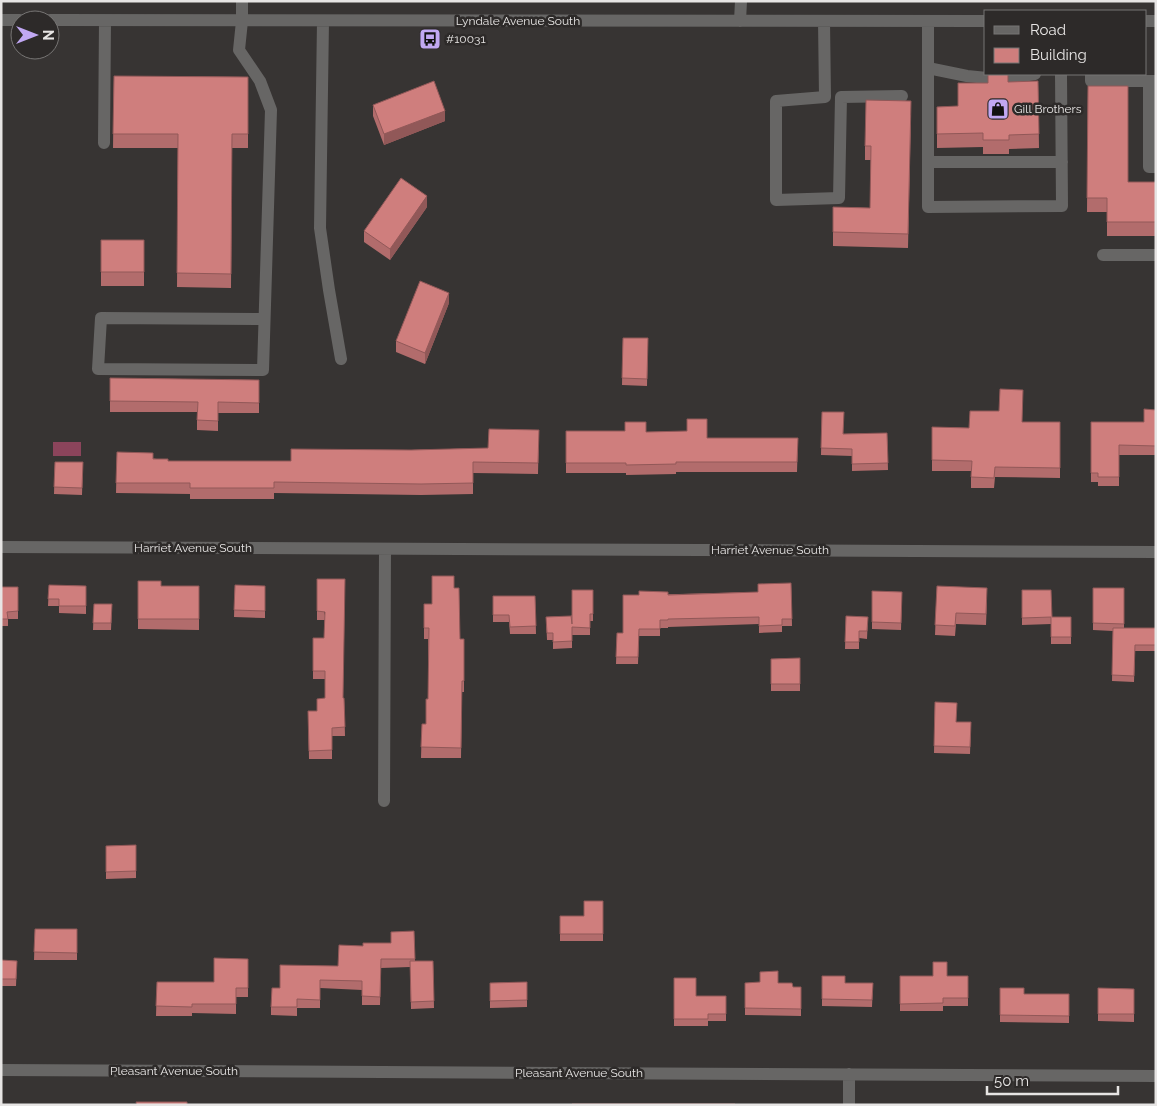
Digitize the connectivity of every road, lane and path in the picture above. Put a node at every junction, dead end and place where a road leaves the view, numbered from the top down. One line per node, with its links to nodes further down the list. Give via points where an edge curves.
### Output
1 (242, 1): 5 (street)
2 (741, 1): 7 (street)
3 (60, 20): 4 (street, Lyndale Avenue South)
4 (105, 20): 5 (street, Lyndale Avenue South); 21 (street)
5 (242, 20): 6 (street, Lyndale Avenue South); 27 (street, via 239,50 260,81 271,110)
6 (323, 20): 7 (street, Lyndale Avenue South); 28 (street, via 320,228)
7 (740, 21): 8 (street, Lyndale Avenue South)
8 (824, 21): 9 (street, Lyndale Avenue South); 19 (street)
9 (928, 21): 10 (street, Lyndale Avenue South); 11 (street)
10 (984, 21)
11 (928, 68): 15 (street); 22 (street)
12 (1029, 75): 16 (street)
13 (1061, 75): 23 (street)
14 (1091, 75): 17 (street, via 1091,81)
15 (987, 78)
16 (1008, 78)
17 (1152, 82): 24 (street, via 1149,167)
18 (902, 96): 20 (street)
19 (826, 97): 20 (street); 20 (street, via 776,101 776,200 839,198)
20 (841, 97)
21 (104, 143)
22 (928, 162): 23 (street); 23 (street, via 928,207 1062,206)
23 (1062, 162)
24 (1156, 167)
25 (1103, 255): 26 (street)
26 (1156, 255)
27 (264, 318): 27 (street, via 263,370 98,369 101,318)
28 (341, 359)
29 (1, 547): 30 (street, Harriet Avenue South)
30 (384, 549): 31 (street, Harriet Avenue South); 32 (street)
31 (1156, 552)
32 (384, 801)
33 (1, 1070): 34 (street, Pleasant Avenue South)
34 (849, 1074): 35 (street, Pleasant Avenue South); 36 (street)
35 (1156, 1076)
36 (849, 1105)

